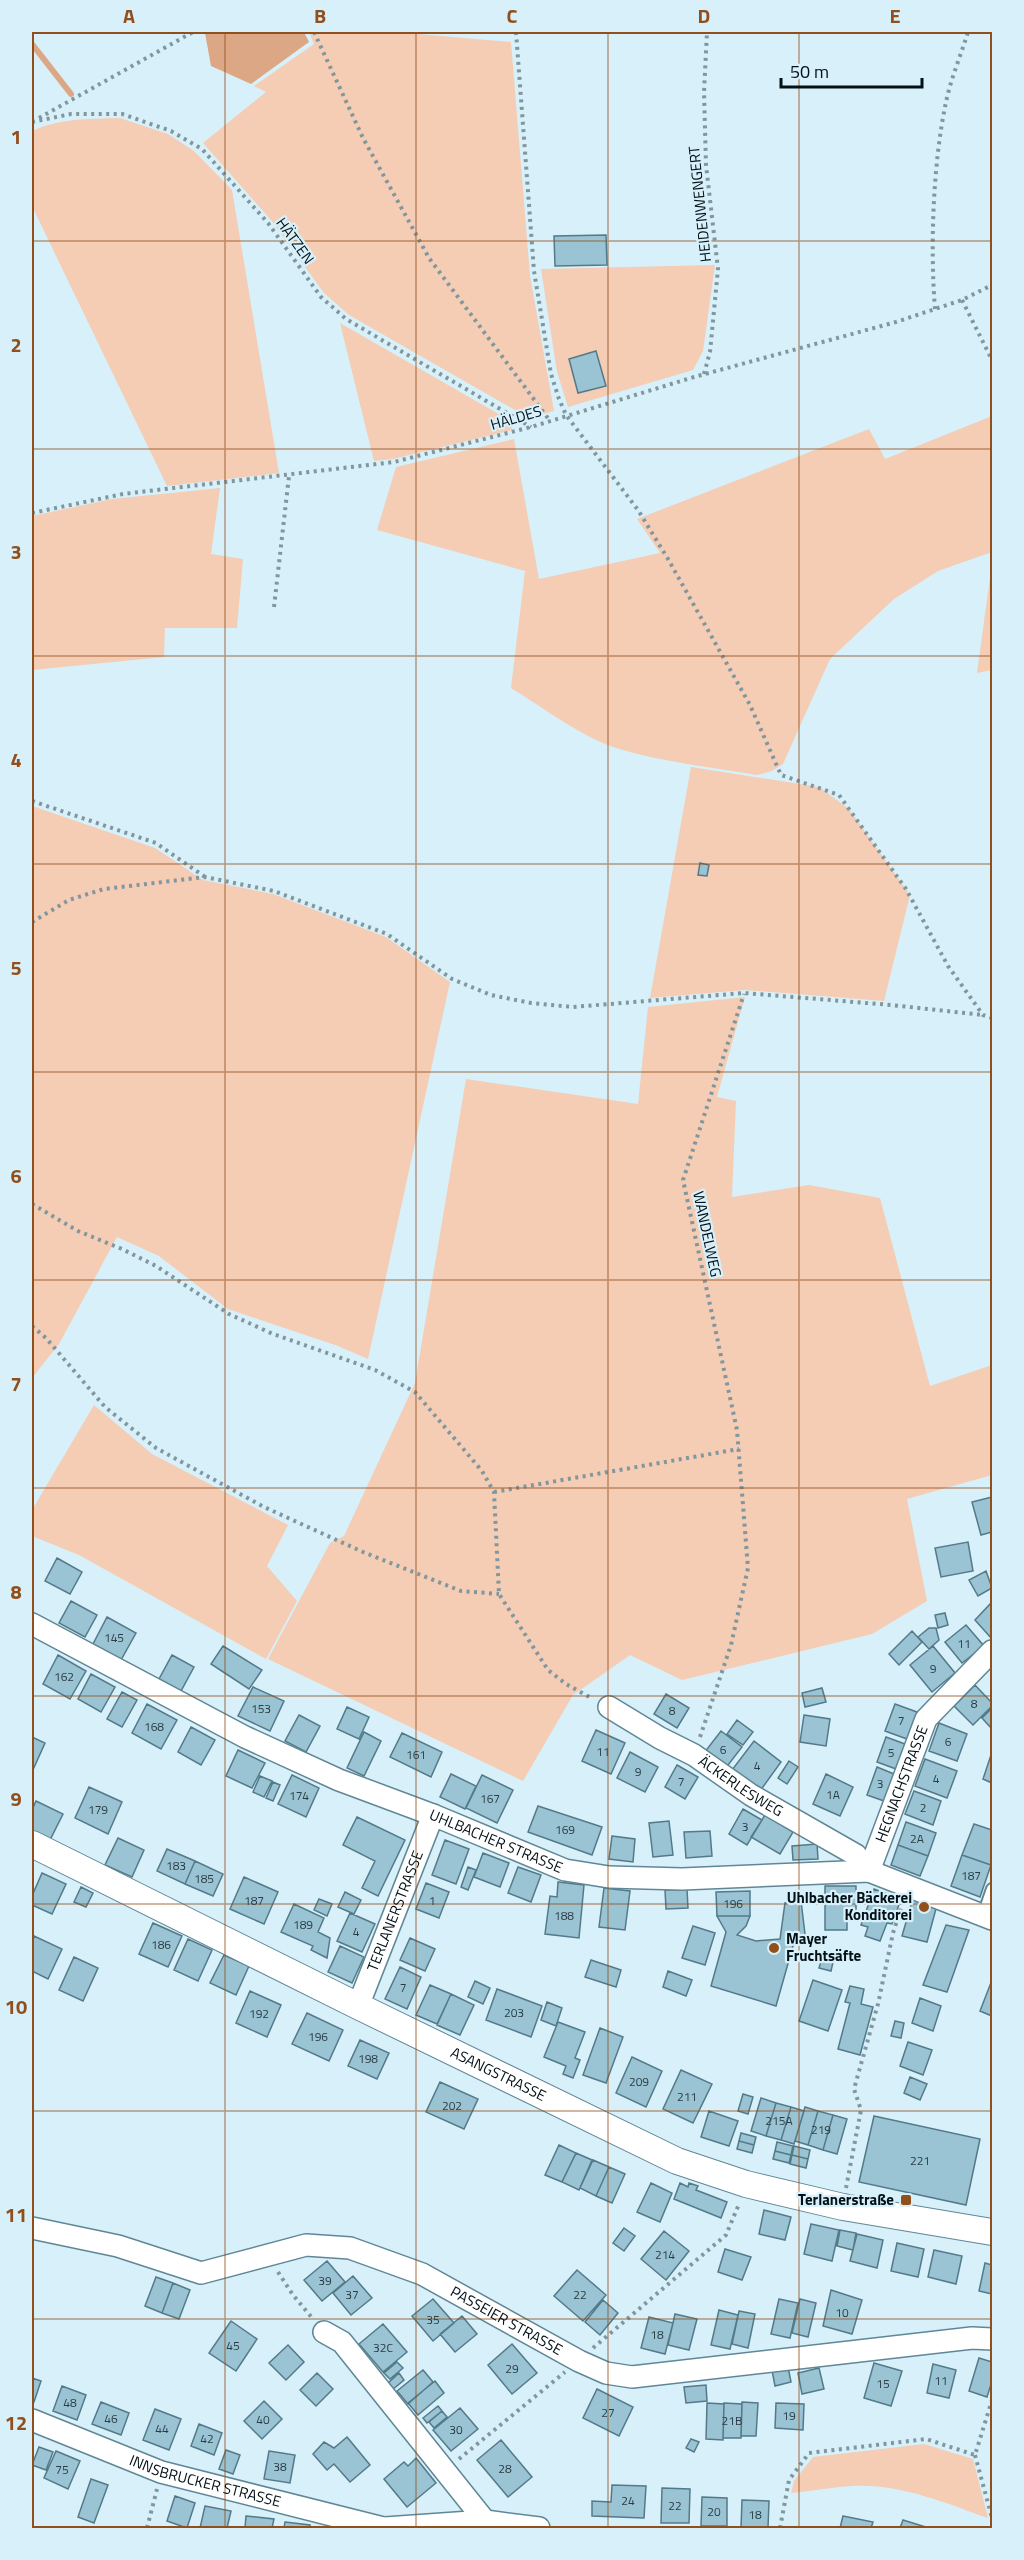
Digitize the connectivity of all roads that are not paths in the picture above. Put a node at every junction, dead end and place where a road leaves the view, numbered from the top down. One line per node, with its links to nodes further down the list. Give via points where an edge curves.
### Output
1 (32, 1624): 4 (street, UHLBACHER STRASSE, via 245,1737 339,1780)
2 (993, 1651): 6 (street, HEGNACHSTRASSE, via 926,1719)
3 (609, 1707): 6 (street, ÄCKERLESWEG, via 694,1755 751,1796 856,1855)
4 (433, 1815): 6 (street, UHLBACHER STRASSE, via 565,1870 609,1877 682,1879); 9 (street, TERLANERSTRASSE)
5 (32, 1844): 9 (street, ASANGSTRASSE)
6 (869, 1871): 8 (street, UHLBACHER STRASSE)
7 (993, 1889): 8 (lane)
8 (988, 1917)
9 (358, 2006): 11 (street, ASANGSTRASSE, via 677,2161 746,2184 843,2207)
10 (32, 2228): 13 (street, PASSEIER STRASSE, via 118,2246 201,2273 306,2245 350,2248 422,2274 579,2361 606,2373 632,2377 972,2338)
11 (993, 2232)
12 (324, 2332): 15 (street, via 342,2342)
13 (993, 2339)
14 (32, 2420): 16 (street, INNSBRUCKER STRASSE, via 161,2472)
15 (485, 2521): 16 (street, INNSBRUCKER STRASSE); 17 (street, INNSBRUCKER STRASSE)
16 (384, 2529)
17 (539, 2529)

